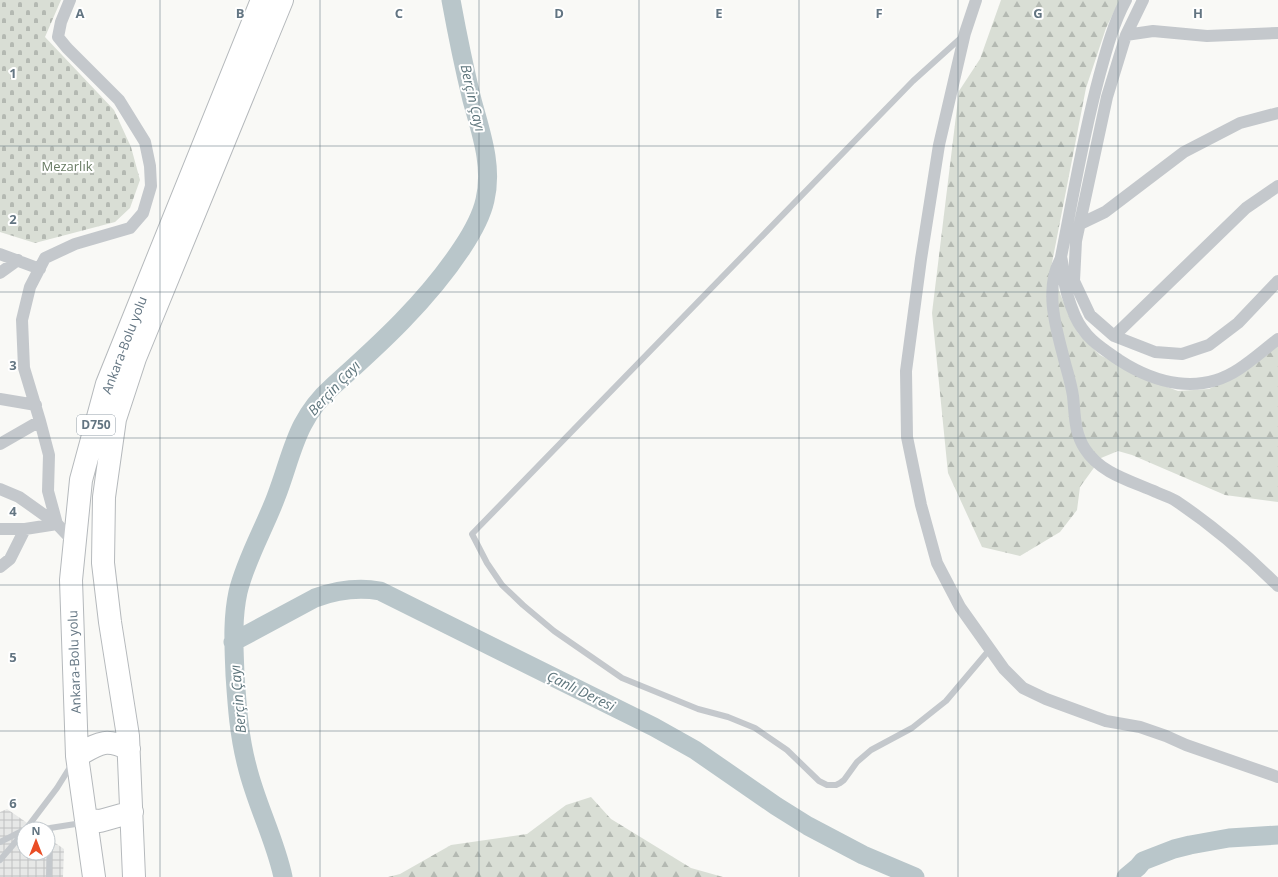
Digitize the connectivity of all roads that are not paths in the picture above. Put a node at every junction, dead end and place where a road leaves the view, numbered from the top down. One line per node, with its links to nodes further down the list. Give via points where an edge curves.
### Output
1 (70, 0): 16 (street, via 58,37 123,106 145,142 151,186 143,213 130,228 75,244 45,258)
2 (262, 0): 29 (highway, Ankara-Bolu yolu / D750, via 107,384 81,480)
3 (282, 0): 33 (highway, Ankara-Bolu yolu / D750, via 135,358 115,419 104,497 103,563)
4 (976, 0): 8 (street)
5 (1126, 0): 14 (street, via 1108,44 1090,110)
6 (1143, 0): 9 (street)
7 (1278, 33): 9 (street, via 1207,36 1153,32)
8 (965, 34): 32 (street, via 939,145 921,259 906,371 907,437 920,505 937,563 960,607); 32 (lane, via 913,81 472,534 487,564 502,585 554,631 622,678 698,709 755,728 787,750 827,785 840,783 857,762 872,750 912,728 946,700)
9 (1126, 35): 12 (street, via 1107,97)
10 (1278, 113): 12 (street, via 1240,123 1184,152 1105,212)
11 (1278, 186): 19 (street, via 1246,208)
12 (1080, 224): 19 (street, via 1076,241 1074,281 1090,315)
13 (0, 254): 15 (street)
14 (1061, 257): 20 (street, via 1064,280 1079,324 1098,346 1150,376 1189,385 1212,381 1238,369); 31 (street, via 1056,266 1052,293 1056,332 1073,395 1077,431 1084,448 1104,468 1174,500 1221,535)
15 (18, 260): 16 (street); 17 (street)
16 (40, 269): 22 (street, via 30,287 22,320 24,368)
17 (0, 273)
18 (1278, 281): 19 (street, via 1238,323 1209,345 1182,354 1155,352)
19 (1114, 336)
20 (1278, 339)
21 (0, 399): 22 (street)
22 (36, 405): 23 (street)
23 (40, 420): 24 (street); 26 (street, via 49,455 48,492)
24 (0, 444)
25 (0, 489): 26 (street, via 19,497)
26 (57, 524): 28 (street); 29 (street)
27 (0, 528): 28 (street)
28 (26, 529): 30 (street, via 10,559)
29 (75, 543): 34 (highway, Ankara-Bolu yolu / D750, via 71,580)
30 (0, 567)
31 (1278, 586)
32 (990, 649): 35 (street, via 1004,669 1023,688 1046,699 1106,721 1146,729)
33 (129, 749): 34 (highway, via 119,744 102,742); 36 (highway, Ankara-Bolu yolu / D750)
34 (77, 756): 37 (lane); 38 (highway, Ankara-Bolu yolu / D750)
35 (1278, 777)
36 (132, 812): 38 (highway, via 100,821); 47 (highway, Ankara-Bolu yolu / D750)
37 (33, 821)
38 (86, 821): 39 (lane); 46 (highway, Ankara-Bolu yolu / D750)
39 (56, 827)
40 (16, 835): 41 (lane)
41 (0, 842)
42 (16, 842): 43 (lane)
43 (0, 860)
44 (49, 861): 45 (lane)
45 (49, 877)
46 (94, 877)
47 (134, 877)

